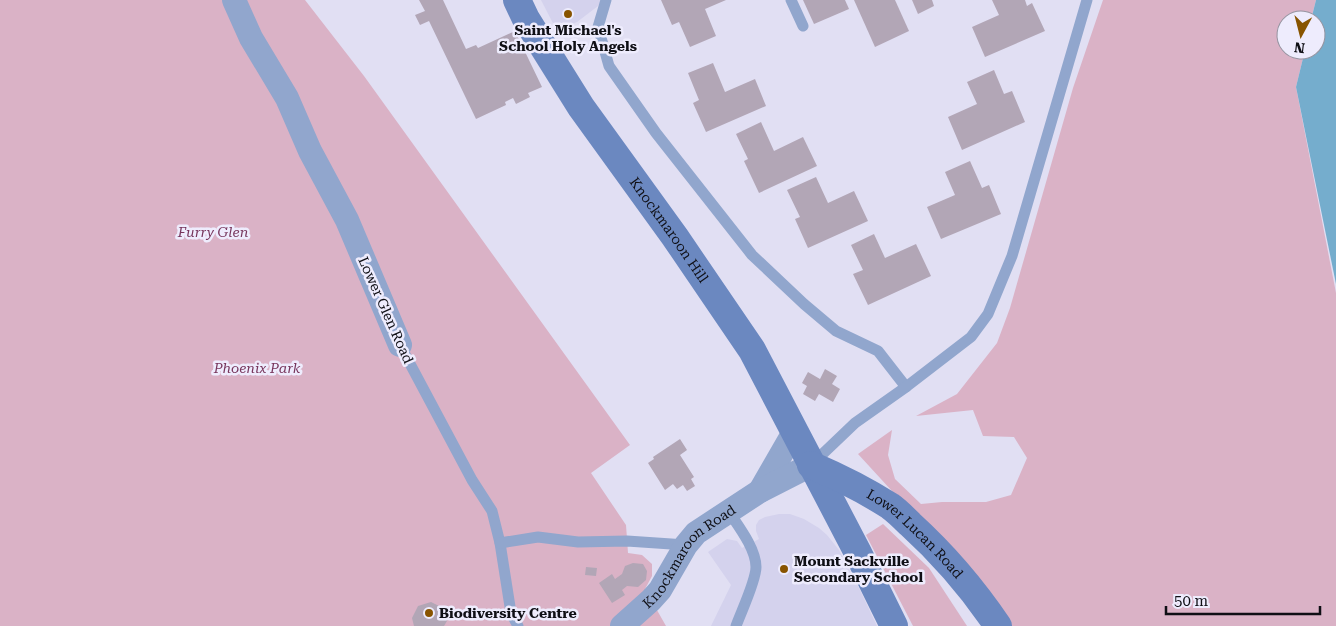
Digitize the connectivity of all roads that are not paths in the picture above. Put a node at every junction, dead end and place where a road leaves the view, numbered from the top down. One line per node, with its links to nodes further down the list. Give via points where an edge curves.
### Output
1 (234, 0): 7 (street, Lower Glen Road, via 347,220)
2 (516, 0): 9 (street, Knockmaroon Hill, via 581,107 752,350)
3 (606, 0): 8 (lane, via 598,27 609,66 656,133 752,255 836,331 878,351)
4 (791, 0): 6 (lane)
5 (1087, 0): 8 (lane, via 1012,256 988,314 971,337)
6 (803, 26)
7 (400, 345): 13 (lane, Lower Glen Road, via 492,511)
8 (906, 387): 10 (lane, via 855,422)
9 (794, 432): 10 (street, Knockmaroon Hill); 11 (street, Knockmaroon Road)
10 (811, 465): 11 (street, Knockmaroon Road); 18 (street, Knockmaroon Hill); 19 (street, Lower Lucan Road, via 850,482 892,507 951,566)
11 (760, 492): 12 (street, Knockmaroon Road)
12 (729, 512): 14 (street, Knockmaroon Road, via 696,533); 17 (lane, via 749,542 756,567)
13 (500, 543): 14 (lane, via 538,537 578,542); 15 (lane, Lower Glen Road, via 511,613)
14 (686, 545): 16 (street, Knockmaroon Road, via 660,590)
15 (518, 626)
16 (622, 626)
17 (736, 626)
18 (894, 626)
19 (998, 626)

